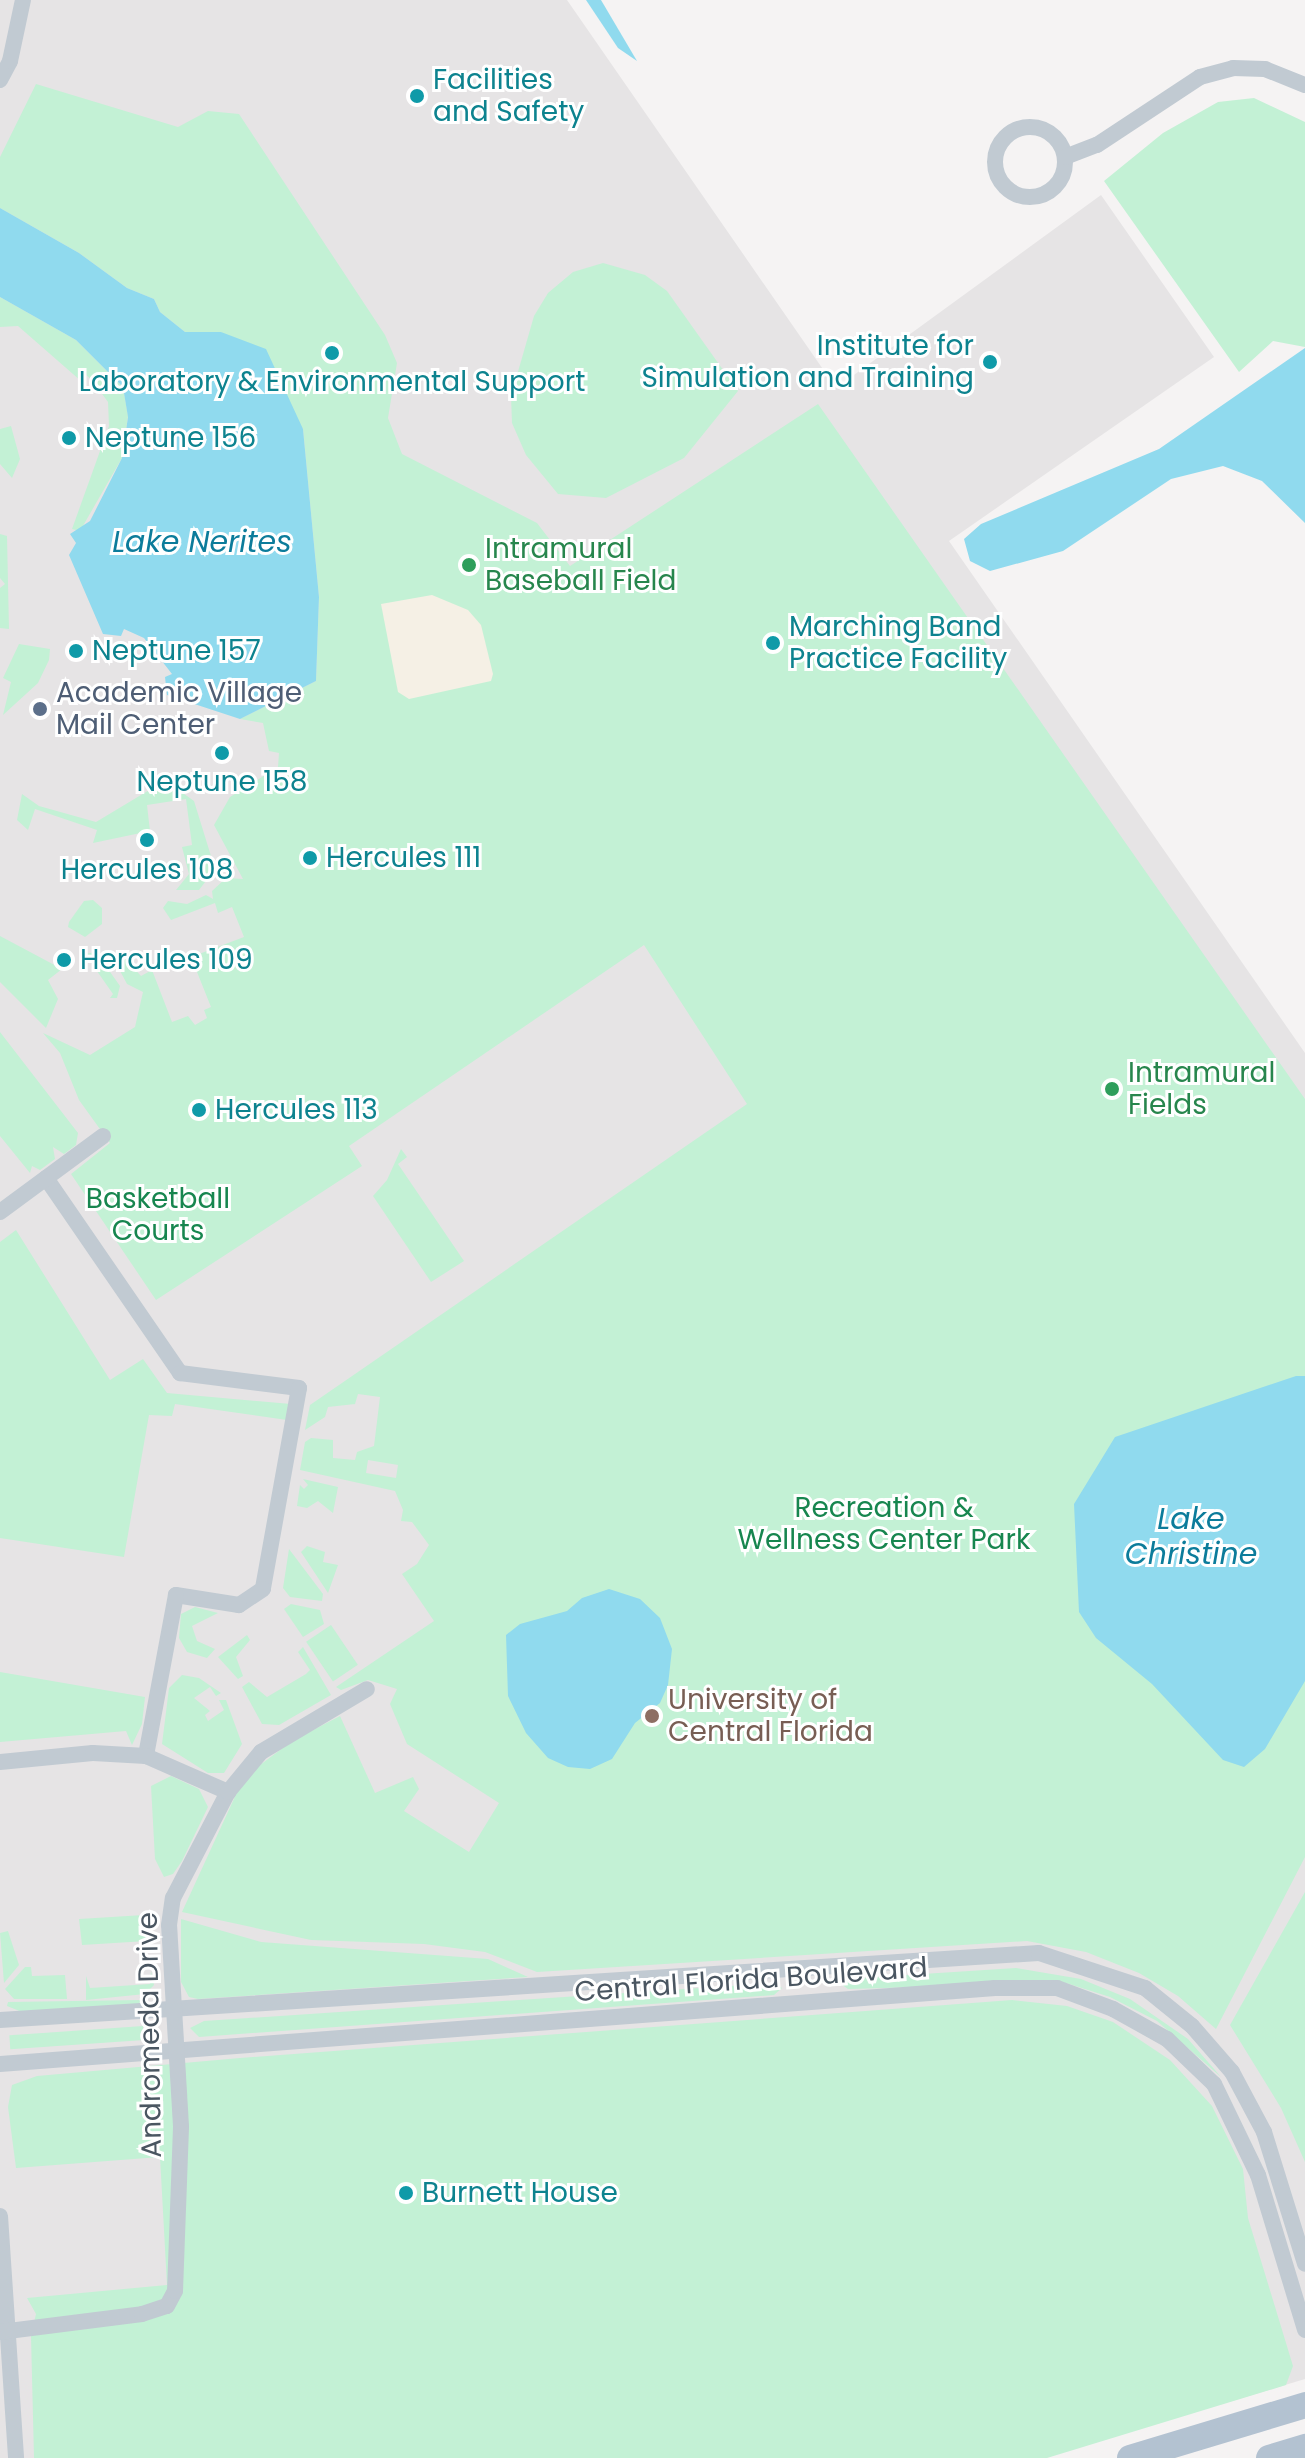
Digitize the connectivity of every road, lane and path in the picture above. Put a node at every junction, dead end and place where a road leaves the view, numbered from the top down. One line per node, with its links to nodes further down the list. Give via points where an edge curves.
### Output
1 (23, 0): 2 (street, via 10,61)
2 (0, 80)
3 (1305, 85): 4 (street, via 1265,69 1233,68 1200,77 1097,145)
4 (1065, 157): 4 (street, via 1046,131 1023,128 1004,139 996,168 1014,194 1038,197 1058,184)
5 (103, 1136): 6 (street)
6 (46, 1178): 7 (street); 9 (street, via 180,1373 299,1388 263,1589 239,1605 176,1595)
7 (0, 1212)
8 (367, 1689): 11 (street, Andromeda Drive, via 261,1752)
9 (146, 1756): 10 (street, via 93,1753); 11 (street)
10 (0, 1762)
11 (228, 1792): 12 (street, Andromeda Drive, via 173,1898 169,1925)
12 (175, 2009): 13 (street, Central Florida Boulevard); 14 (street, Andromeda Drive); 17 (street, Central Florida Boulevard, via 1039,1953 1145,1988 1192,2026 1232,2072 1264,2132)
13 (0, 2020)
14 (177, 2050): 15 (street, Central Florida Boulevard); 18 (street, Central Florida Boulevard, via 980,1989 1057,1988 1113,2009 1167,2039 1214,2084 1258,2175); 19 (street, Andromeda Drive, via 181,2126 175,2291 167,2306)
15 (0, 2064)
16 (0, 2216): 19 (street)
17 (1305, 2264)
18 (1305, 2330)
19 (4, 2331): 22 (street)
20 (1305, 2405): 23 (main road)
21 (1305, 2447): 24 (main road)
22 (16, 2458)
23 (1130, 2458)
24 (1269, 2458)

